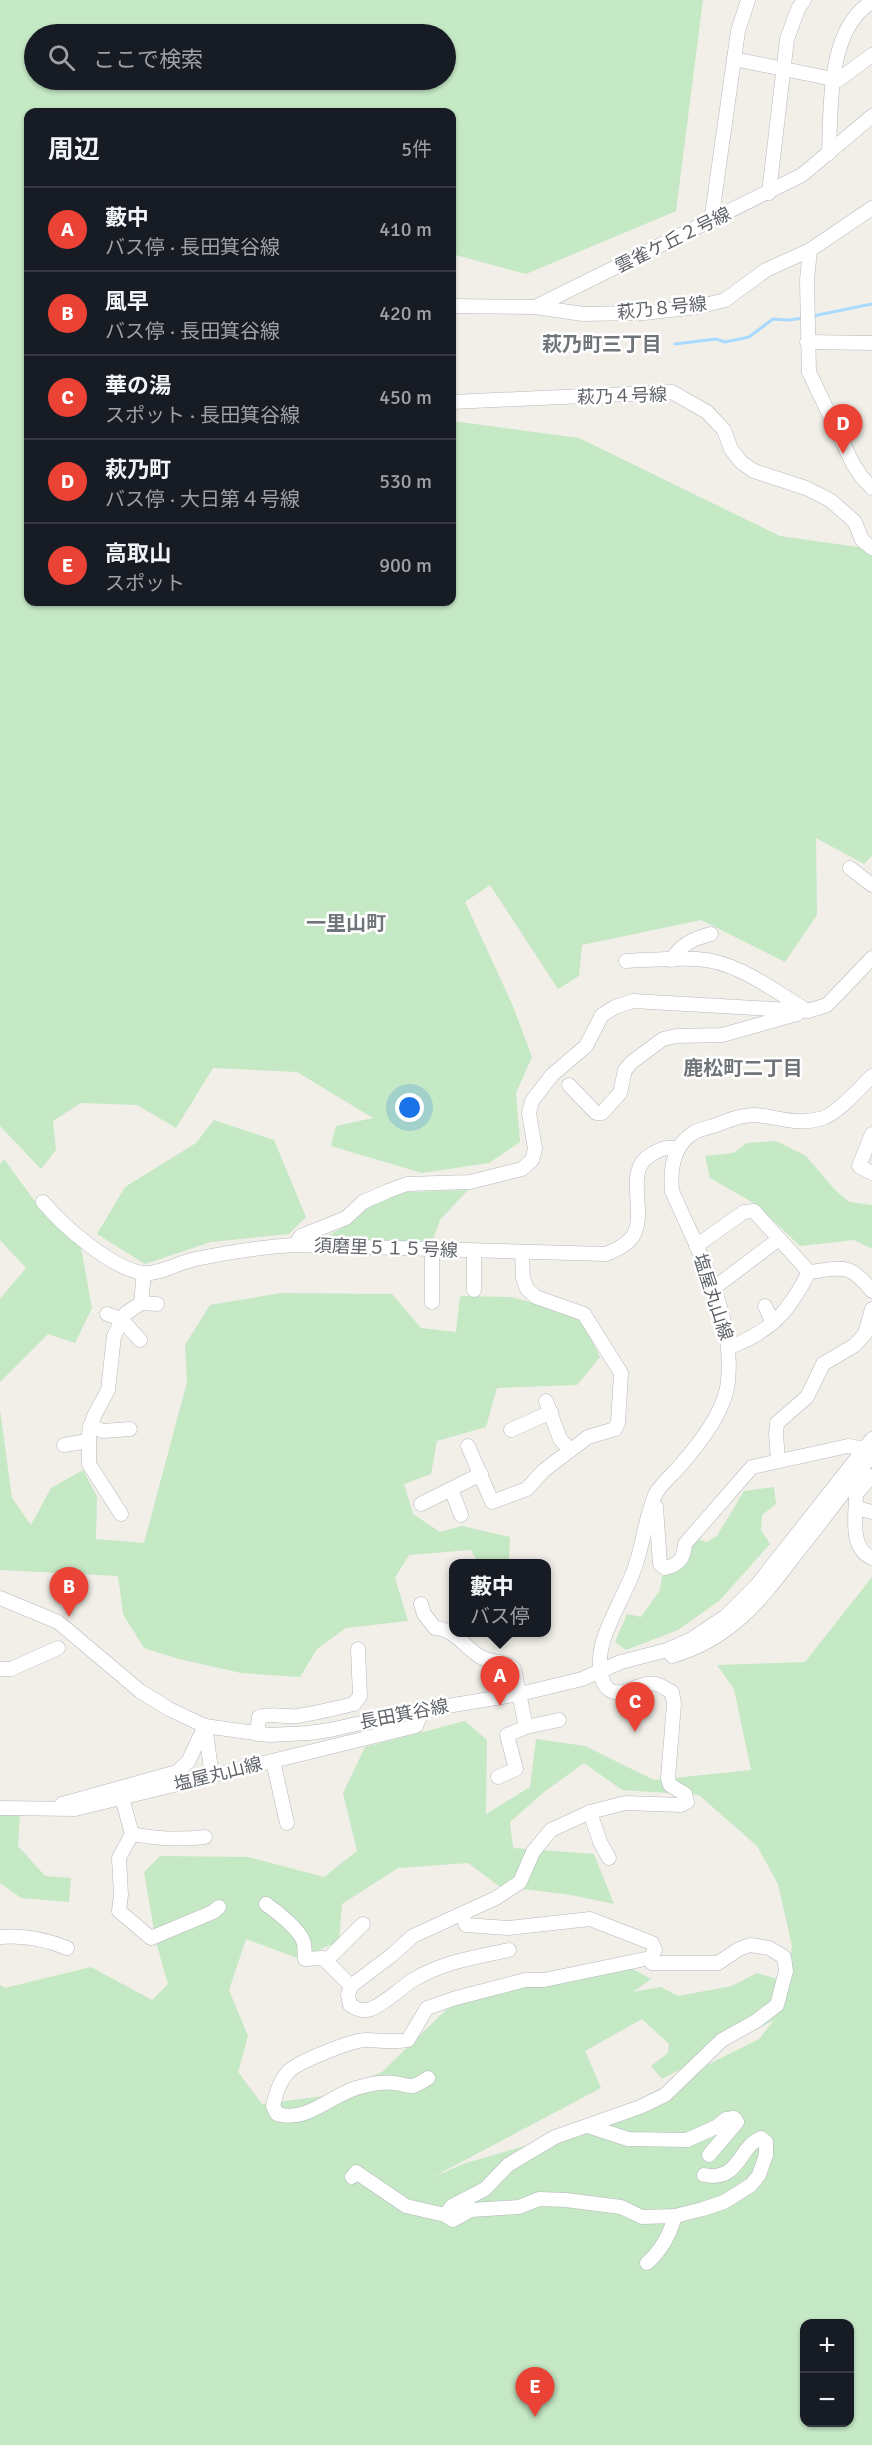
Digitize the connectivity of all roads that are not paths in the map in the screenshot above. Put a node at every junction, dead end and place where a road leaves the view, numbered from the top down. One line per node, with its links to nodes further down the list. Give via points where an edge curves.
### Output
1 (748, 0): 5 (street)
2 (804, 0): 6 (street, via 787,39)
3 (869, 5): 7 (street, via 851,24 838,50)
4 (872, 56): 7 (street, via 838,80)
5 (734, 59): 6 (street); 12 (street)
6 (783, 69): 7 (street); 10 (street)
7 (832, 80): 9 (street)
8 (872, 116): 9 (street, 雲雀ケ丘２号線)
9 (829, 153): 10 (street, 雲雀ケ丘２号線, via 802,175)
10 (769, 193): 12 (street, 雲雀ケ丘２号線)
11 (872, 208): 13 (street, 萩乃８号線)
12 (711, 222): 15 (street, 雲雀ケ丘２号線)
13 (810, 250): 15 (street, 萩乃８号線, via 766,270 725,300 697,307 583,314); 16 (street)
14 (456, 306): 15 (street, 雲雀ケ丘２号線)
15 (535, 307)
16 (807, 342): 17 (street); 19 (street, via 813,383 853,464)
17 (872, 343)
18 (456, 402): 20 (street, 萩乃４号線, via 672,392 707,412 724,430 741,462 754,471 830,500 855,522 862,540)
19 (872, 488)
20 (872, 548)
21 (850, 868): 22 (street)
22 (872, 885)
23 (711, 934): 25 (street, via 681,946)
24 (872, 958): 27 (street, via 827,1005)
25 (671, 960): 26 (street); 27 (street, via 698,959 741,970)
26 (626, 961)
27 (808, 1011): 29 (street, via 722,1035 663,1039 625,1070 620,1093 602,1113 596,1113); 35 (street, via 633,1001 615,1007 602,1015 586,1046 552,1075 532,1101 528,1113 535,1149 532,1160 522,1168 470,1182 407,1184 363,1202 346,1218 301,1236)
28 (872, 1076): 31 (street, via 825,1118 807,1122 741,1115 693,1133)
29 (569, 1085)
30 (872, 1134): 32 (street, via 859,1166)
31 (678, 1148): 36 (street, 塩屋丸山線, via 670,1176 672,1191); 39 (street, 須磨里５１５号線, via 664,1147 644,1158 638,1167 638,1223 633,1237 621,1247 606,1254)
32 (872, 1173)
33 (43, 1202): 41 (street, via 81,1239 121,1265)
34 (779, 1239): 36 (street, via 754,1211 744,1212); 40 (street); 42 (street)
35 (296, 1245): 37 (street, 須磨里５１５号線); 41 (street, 須磨里５１５号線, via 193,1259)
36 (696, 1246): 42 (street, 塩屋丸山線)
37 (432, 1250): 38 (street, 須磨里５１５号線); 45 (street)
38 (474, 1251): 39 (street, 須磨里５１５号線); 43 (street)
39 (522, 1252): 62 (street, via 527,1289 536,1297 584,1314 621,1372 615,1429 588,1437)
40 (809, 1272): 44 (street, via 842,1268 858,1274); 52 (street, via 785,1313)
41 (144, 1273): 46 (street)
42 (714, 1288): 54 (street, 塩屋丸山線)
43 (474, 1290)
44 (872, 1291)
45 (432, 1302)
46 (141, 1303): 47 (street); 51 (street)
47 (157, 1304)
48 (765, 1306): 52 (street)
49 (872, 1309): 63 (street, via 865,1334 823,1364 807,1397 777,1423)
50 (107, 1314): 51 (street)
51 (121, 1319): 53 (street); 55 (street, via 111,1348 108,1390)
52 (773, 1323): 54 (street)
53 (140, 1340)
54 (730, 1347): 67 (street, 塩屋丸山線, via 728,1384 717,1414)
55 (90, 1426): 56 (street, via 103,1431); 58 (street)
56 (130, 1429)
57 (511, 1431): 62 (street, via 548,1407 560,1439)
58 (88, 1441): 59 (street); 71 (street, via 85,1464 100,1479)
59 (64, 1445)
60 (468, 1446): 64 (street)
61 (869, 1447): 63 (street, via 848,1446); 81 (street, 長田箕谷線, via 726,1616 690,1640)
62 (570, 1450): 64 (street, via 527,1489 492,1502)
63 (778, 1460): 67 (street, via 752,1467 685,1544 684,1555 675,1566 665,1568 660,1563)
64 (481, 1474): 66 (street)
65 (872, 1476): 69 (street, via 856,1494)
66 (451, 1489): 68 (street); 72 (street)
67 (656, 1494): 81 (street, 塩屋丸山線, via 634,1568 602,1647)
68 (421, 1504)
69 (856, 1508): 70 (street); 73 (street, via 856,1539 859,1549)
70 (872, 1512)
71 (121, 1514)
72 (461, 1515)
73 (870, 1557)
74 (0, 1598): 85 (street, 長田箕谷線, via 58,1622 140,1691)
75 (421, 1604): 76 (street, via 435,1628)
76 (449, 1631)
77 (456, 1637): 82 (street, via 479,1656 507,1663 514,1669)
78 (57, 1648): 80 (street, via 11,1669)
79 (358, 1649): 87 (street, via 360,1696 354,1704 297,1716 268,1714 259,1717)
80 (0, 1670)
81 (600, 1672): 82 (street, 長田箕谷線); 94 (street, via 606,1688 618,1693 656,1683 672,1692 668,1778 670,1785 685,1794 687,1802 625,1803)
82 (520, 1694): 83 (street, 長田箕谷線); 86 (street)
83 (423, 1710): 87 (street, 長田箕谷線, via 315,1732); 88 (street, 塩屋丸山線, via 416,1726)
84 (559, 1720): 86 (street)
85 (205, 1725): 87 (street, 長田箕谷線); 89 (street); 93 (street, via 188,1762 177,1772)
86 (526, 1727): 90 (street, via 507,1735 516,1769)
87 (257, 1734)
88 (273, 1761): 89 (street, 塩屋丸山線); 95 (street)
89 (212, 1776): 91 (street, 塩屋丸山線)
90 (498, 1777)
91 (122, 1798): 93 (street, 塩屋丸山線, via 75,1809); 96 (street)
92 (0, 1808): 93 (street, 塩屋丸山線)
93 (49, 1808)
94 (590, 1812): 98 (street); 101 (street, via 551,1830 532,1852 520,1882)
95 (286, 1822)
96 (132, 1834): 97 (street, via 154,1838); 100 (street, via 119,1858 119,1911 151,1938)
97 (205, 1837)
98 (609, 1858)
99 (266, 1904): 107 (street, via 282,1910 304,1944 305,1959)
100 (219, 1907)
101 (462, 1915): 106 (street, via 466,1925 508,1928 590,1919 652,1943 656,1950); 108 (street, via 413,1936)
102 (363, 1924): 107 (street)
103 (0, 1937): 104 (street, via 20,1935)
104 (67, 1948)
105 (509, 1950): 108 (street, via 446,1964 370,2009 350,2005)
106 (650, 1958): 109 (street, via 544,1980 525,1980 427,2008 408,2040 364,2040 336,2047 289,2070 278,2087 273,2106 277,2114 300,2115 353,2089 380,2082 414,2087); 110 (street, via 652,1963 718,1963 750,1945 769,1948 784,1957 786,1971 777,2005 722,2040 665,2095)
107 (326, 1961): 108 (street)
108 (351, 1986)
109 (428, 2078)
110 (588, 2126): 111 (street, via 628,2139 687,2140 734,2118 737,2122 733,2129); 114 (street, via 555,2137 508,2165 485,2189 452,2206)
111 (709, 2155)
112 (704, 2175): 115 (street, via 722,2174 737,2165 753,2141 761,2138 766,2142 759,2175 751,2185 724,2202)
113 (352, 2177): 114 (street, via 356,2172 406,2206)
114 (445, 2215): 115 (street, via 453,2220 471,2210 519,2207 539,2199 621,2207 642,2217)
115 (675, 2216): 116 (street, via 671,2232)
116 (647, 2263)

